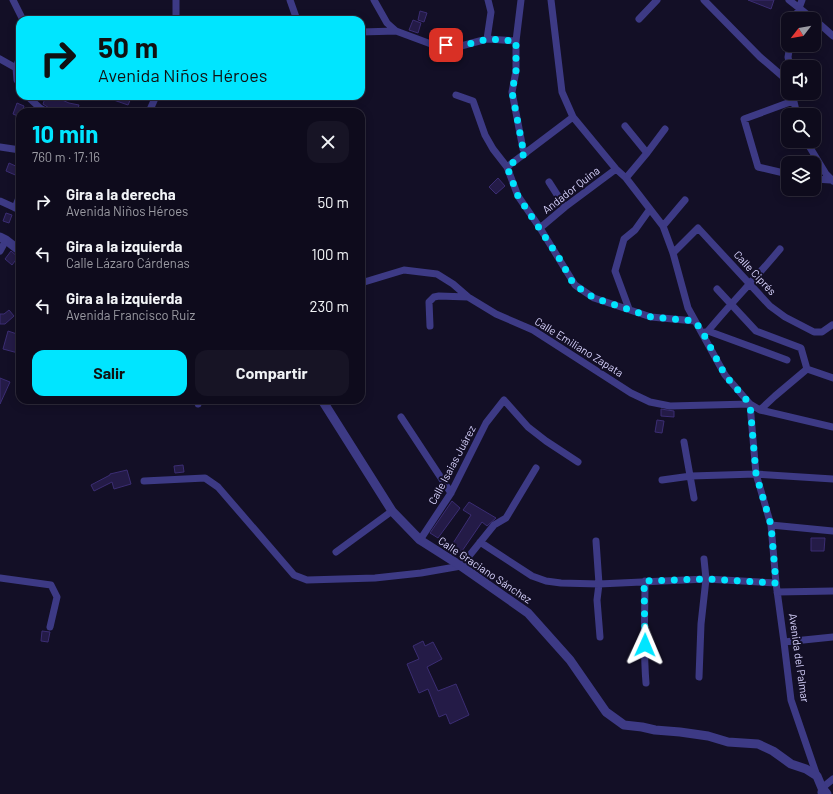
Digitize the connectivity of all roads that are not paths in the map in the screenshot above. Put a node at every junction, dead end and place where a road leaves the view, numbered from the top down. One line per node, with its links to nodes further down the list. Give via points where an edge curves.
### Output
1 (13, 0): 15 (street)
2 (176, 0): 16 (street)
3 (290, 0): 17 (street)
4 (374, 0): 20 (street, via 387,23)
5 (488, 0): 23 (street, via 491,12)
6 (521, 0): 24 (street)
7 (551, 0): 33 (street, via 562,92)
8 (657, 0): 18 (street)
9 (704, 0): 27 (street)
10 (789, 0): 12 (street)
11 (802, 0): 12 (street)
12 (799, 8): 13 (street); 14 (street)
13 (798, 12)
14 (804, 12)
15 (21, 16)
16 (176, 16)
17 (296, 16)
18 (639, 19)
19 (821, 25): 22 (street)
20 (396, 31): 21 (street); 23 (street, via 431,44 461,46)
21 (365, 32)
22 (833, 36)
23 (488, 39): 24 (street)
24 (516, 41): 39 (street, via 516,71 512,92 523,149)
25 (0, 59): 26 (street)
26 (16, 68)
27 (781, 75)
28 (456, 94): 41 (street, via 473,101 492,149)
29 (31, 100): 31 (street)
30 (793, 101): 32 (street); 43 (street, via 744,119 758,167)
31 (40, 108)
32 (795, 108)
33 (573, 117): 39 (street); 42 (street)
34 (626, 126): 40 (street)
35 (665, 129): 40 (street)
36 (0, 147): 38 (street)
37 (810, 148): 46 (street)
38 (16, 149)
39 (526, 153): 41 (street)
40 (647, 153): 44 (street)
41 (507, 167): 54 (street, via 518,196)
42 (616, 169): 44 (street); 50 (street, Andador Quina)
43 (781, 172)
44 (626, 178): 52 (street)
45 (821, 180): 46 (street)
46 (832, 181)
47 (549, 182): 50 (street)
48 (0, 200): 51 (street)
49 (685, 200): 53 (street)
50 (565, 207): 54 (street, Andador Quina)
51 (16, 208)
52 (650, 209): 53 (street); 65 (street, via 635,230 624,239 615,271)
53 (663, 226): 59 (street)
54 (540, 228): 65 (street, via 575,285 594,298)
55 (3, 238): 56 (street); 58 (street)
56 (16, 248)
57 (780, 250): 61 (street)
58 (0, 251)
59 (673, 253): 61 (street, Calle Ciprés, via 698,228); 66 (street, via 688,308)
60 (365, 282): 63 (street, Calle Emiliano Zapata, via 404,270 437,274)
61 (750, 284): 64 (street); 67 (street, Calle Ciprés, via 770,306 814,332 822,332)
62 (717, 289): 64 (street)
63 (468, 298): 68 (street, via 434,298 429,302); 74 (street, Calle Emiliano Zapata, via 533,330 631,393 650,402 670,406)
64 (731, 303): 69 (street); 71 (street, via 756,331 801,348)
65 (629, 309): 66 (street, via 651,317)
66 (695, 321): 69 (street)
67 (832, 325)
68 (430, 326)
69 (705, 332): 70 (street); 74 (street, via 725,375)
70 (787, 360)
71 (807, 368): 72 (street); 75 (street)
72 (833, 378)
73 (325, 404): 88 (street, Calle Graciano Sánchez)
74 (750, 404): 75 (street); 81 (street, Avenida del Palmar)
75 (760, 410): 77 (street)
76 (402, 417): 86 (street)
77 (833, 427)
78 (684, 442): 82 (street)
79 (578, 462): 86 (street, Calle Isaias Juárez, via 528,427 504,400 486,422)
80 (536, 468): 93 (street, via 506,518 494,525)
81 (756, 474): 82 (street); 83 (street); 89 (street, Avenida del Palmar)
82 (691, 476): 84 (street); 87 (street)
83 (833, 479)
84 (662, 480)
85 (144, 481): 96 (street, via 205,478 218,487 294,575 307,580 375,578)
86 (451, 493): 91 (street, Calle Isaias Juárez)
87 (694, 498)
88 (392, 511): 91 (street, Calle Graciano Sánchez); 94 (street)
89 (771, 525): 90 (street); 100 (street, Avenida del Palmar)
90 (833, 531)
91 (420, 540): 96 (street, Calle Graciano Sánchez)
92 (596, 541): 101 (street)
93 (480, 542): 96 (street); 101 (street, via 532,576 546,581)
94 (336, 552)
95 (704, 559): 98 (street)
96 (461, 566): 110 (street, Calle Graciano Sánchez, via 528,613 570,660 606,712 624,725 708,736 728,742 758,744)
97 (0, 578): 104 (street, via 51,585 57,597)
98 (706, 579): 99 (street); 100 (street); 108 (street)
99 (644, 581): 101 (street); 109 (street)
100 (776, 583): 103 (street, Avenida del Palmar)
101 (599, 584): 105 (street, via 597,600)
102 (833, 590): 103 (street)
103 (777, 592): 107 (street, Avenida del Palmar)
104 (50, 626)
105 (600, 637)
106 (833, 637): 107 (street)
107 (784, 642): 110 (street, Avenida del Palmar, via 791,700)
108 (699, 677)
109 (646, 683)
110 (817, 776): 112 (street, Avenida del Palmar)
111 (833, 780): 112 (street)
112 (823, 792)

